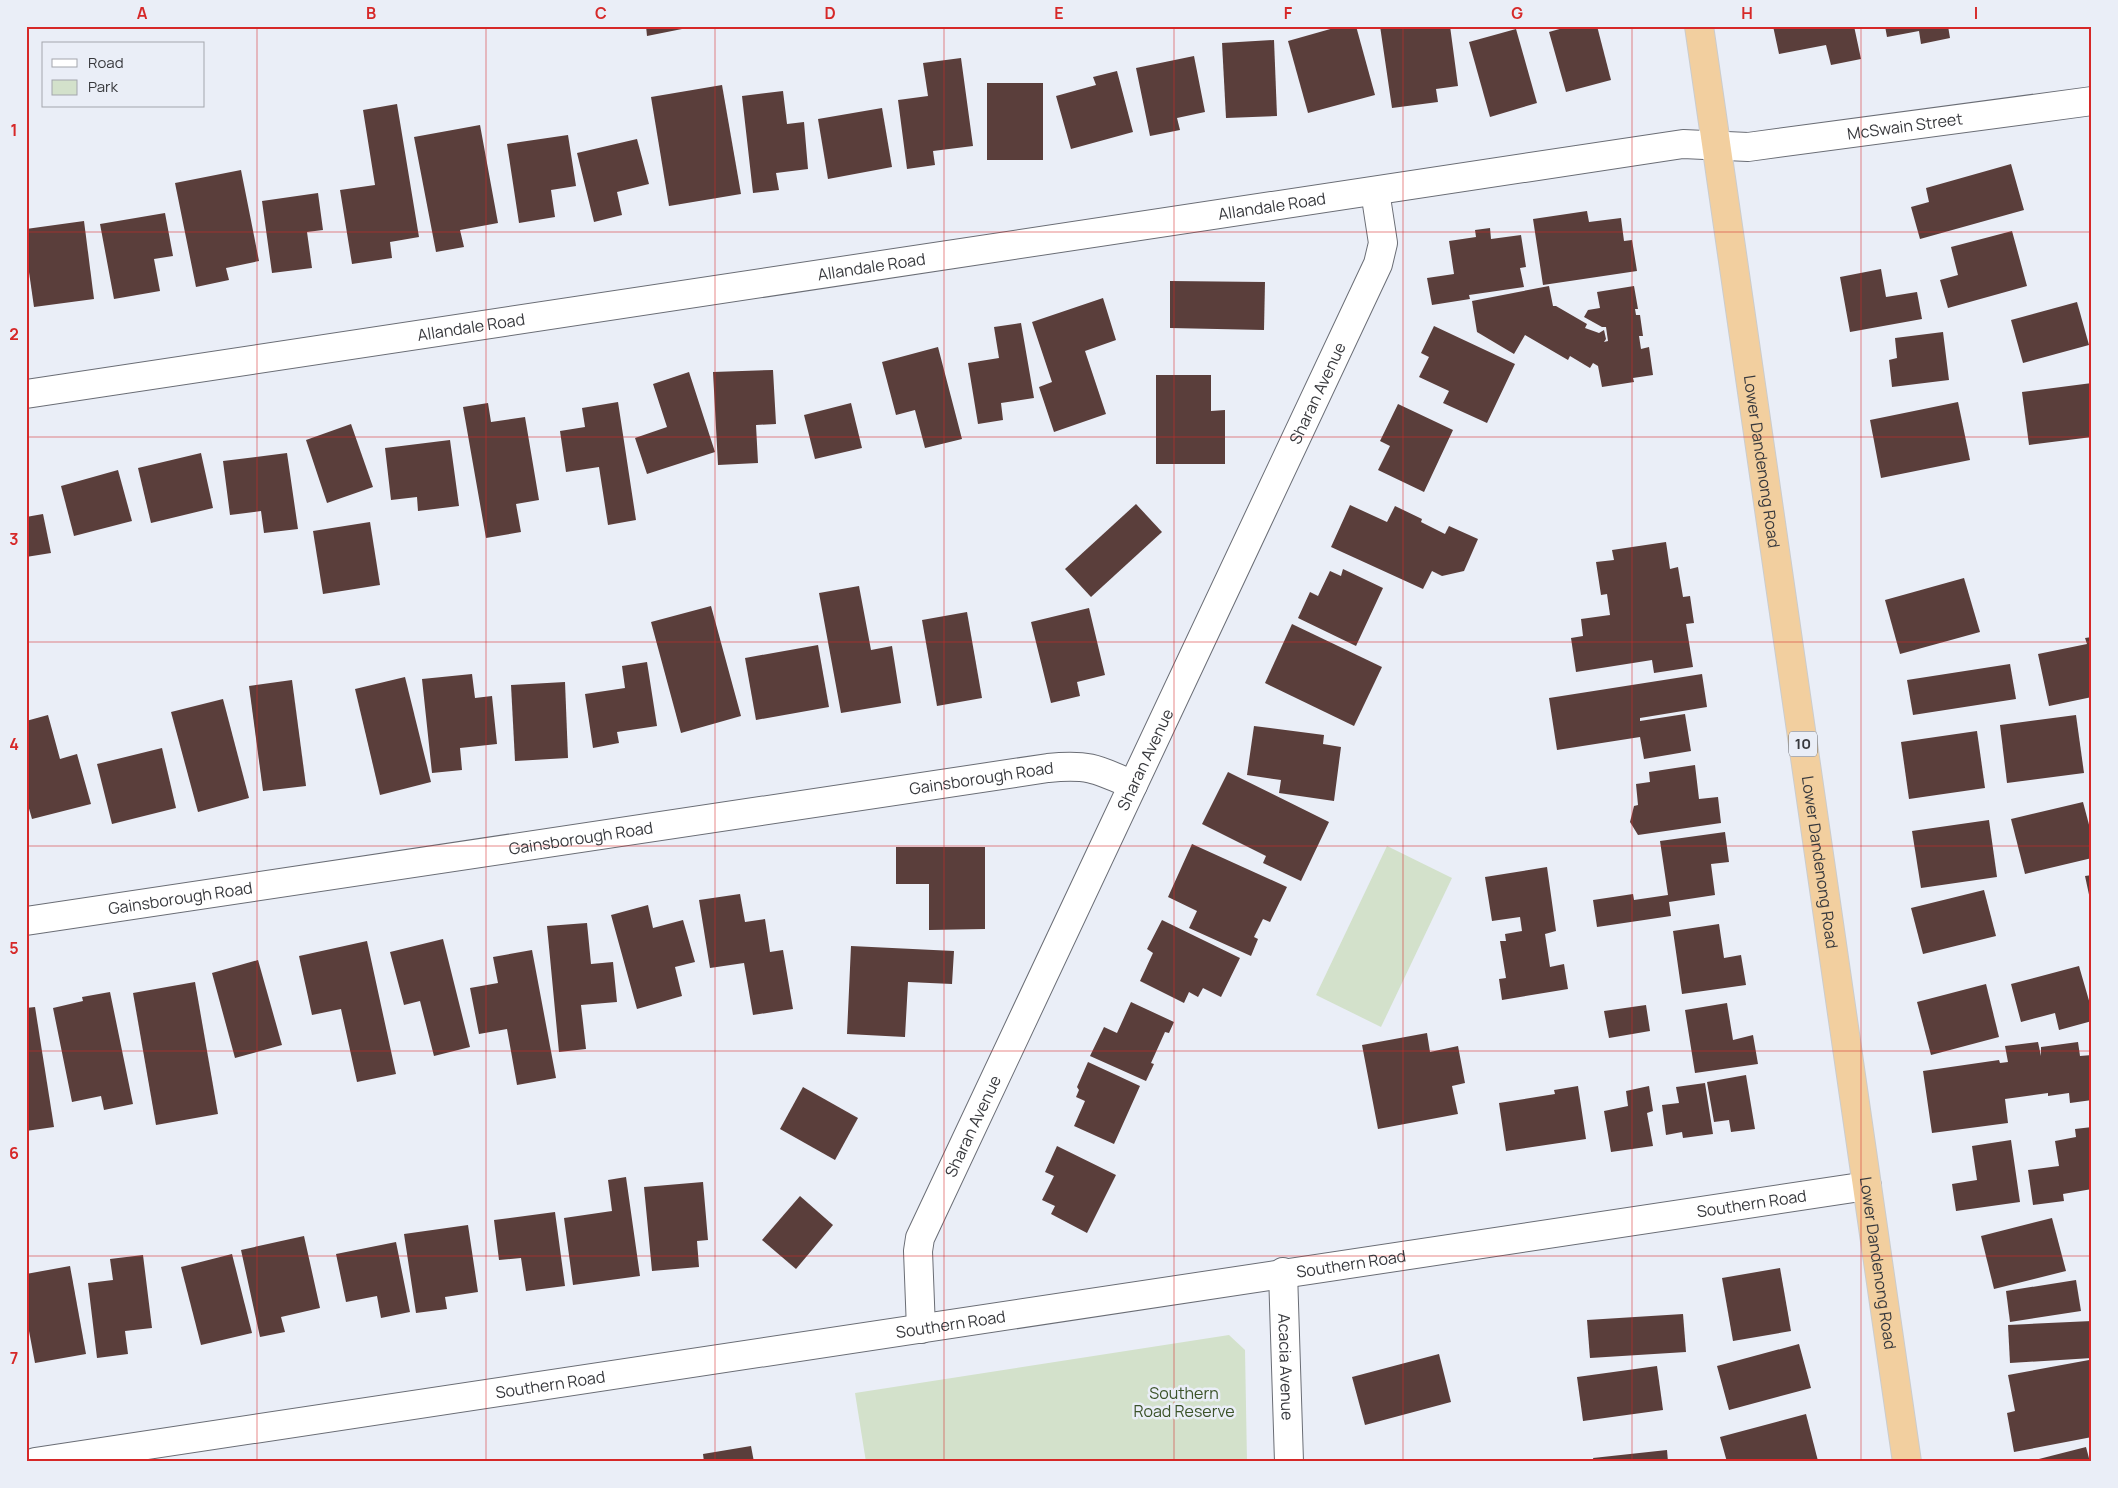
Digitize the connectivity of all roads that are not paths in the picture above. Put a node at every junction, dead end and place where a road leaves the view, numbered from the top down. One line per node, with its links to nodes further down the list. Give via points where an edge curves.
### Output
1 (1699, 26): 3 (highway, Lower Dandenong Road / 10)
2 (2092, 101): 3 (street, McSwain Street, via 1748,147)
3 (1716, 145): 4 (street, Allandale Road, via 1683,144); 8 (highway, Lower Dandenong Road / 10)
4 (1375, 191): 5 (street, Allandale Road); 6 (street, Sharan Avenue, via 1383,243 1378,264)
5 (26, 394)
6 (1133, 785): 7 (street, Gainsborough Road, via 1083,766 1048,768); 10 (street, Sharan Avenue, via 920,1238)
7 (26, 921)
8 (1867, 1186): 9 (street, Southern Road); 13 (highway, Lower Dandenong Road / 10)
9 (1284, 1272): 10 (street, Southern Road); 12 (street, Acacia Avenue)
10 (921, 1329): 11 (street, Southern Road)
11 (38, 1462)
12 (1289, 1462)
13 (1907, 1462)

